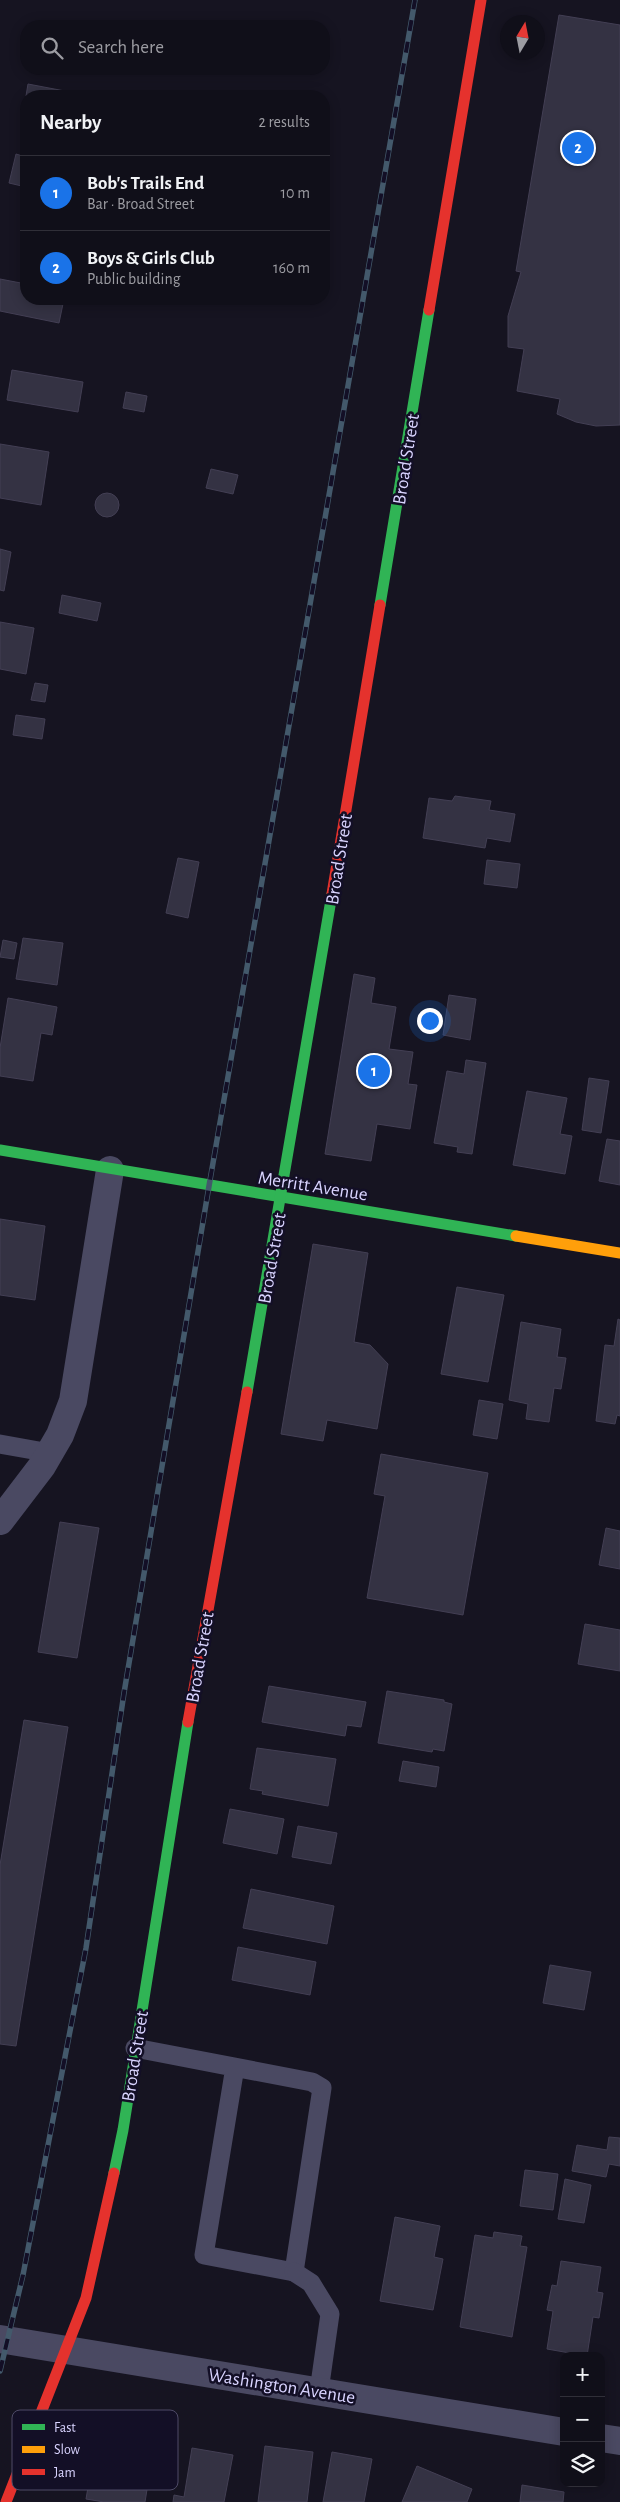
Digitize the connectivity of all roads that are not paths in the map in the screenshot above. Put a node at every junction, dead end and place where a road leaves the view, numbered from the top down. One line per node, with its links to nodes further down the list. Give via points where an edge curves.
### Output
1 (481, 0): 4 (street, Broad Street)
2 (0, 1150): 3 (street, Merritt Avenue)
3 (110, 1170): 4 (street, Merritt Avenue); 7 (street, via 72,1401)
4 (282, 1197): 5 (street, Merritt Avenue); 9 (street, Broad Street, via 176,1787)
5 (620, 1253)
6 (0, 1444): 7 (lane)
7 (50, 1453): 8 (street)
8 (0, 1521)
9 (135, 2048): 10 (lane); 13 (street, Broad Street, via 122,2130 86,2298)
10 (235, 2067): 11 (lane, via 312,2082 322,2088); 11 (lane, via 204,2255)
11 (294, 2272): 14 (lane, via 311,2283 330,2314)
12 (0, 2339): 13 (street, Washington Avenue)
13 (68, 2349): 14 (street, Washington Avenue); 15 (street, Broad Street)
14 (319, 2391): 16 (street, Washington Avenue)
15 (43, 2410)
16 (560, 2431)
17 (605, 2439): 18 (street)
18 (620, 2441)
19 (12, 2487): 20 (street, Broad Street)
20 (6, 2502)

